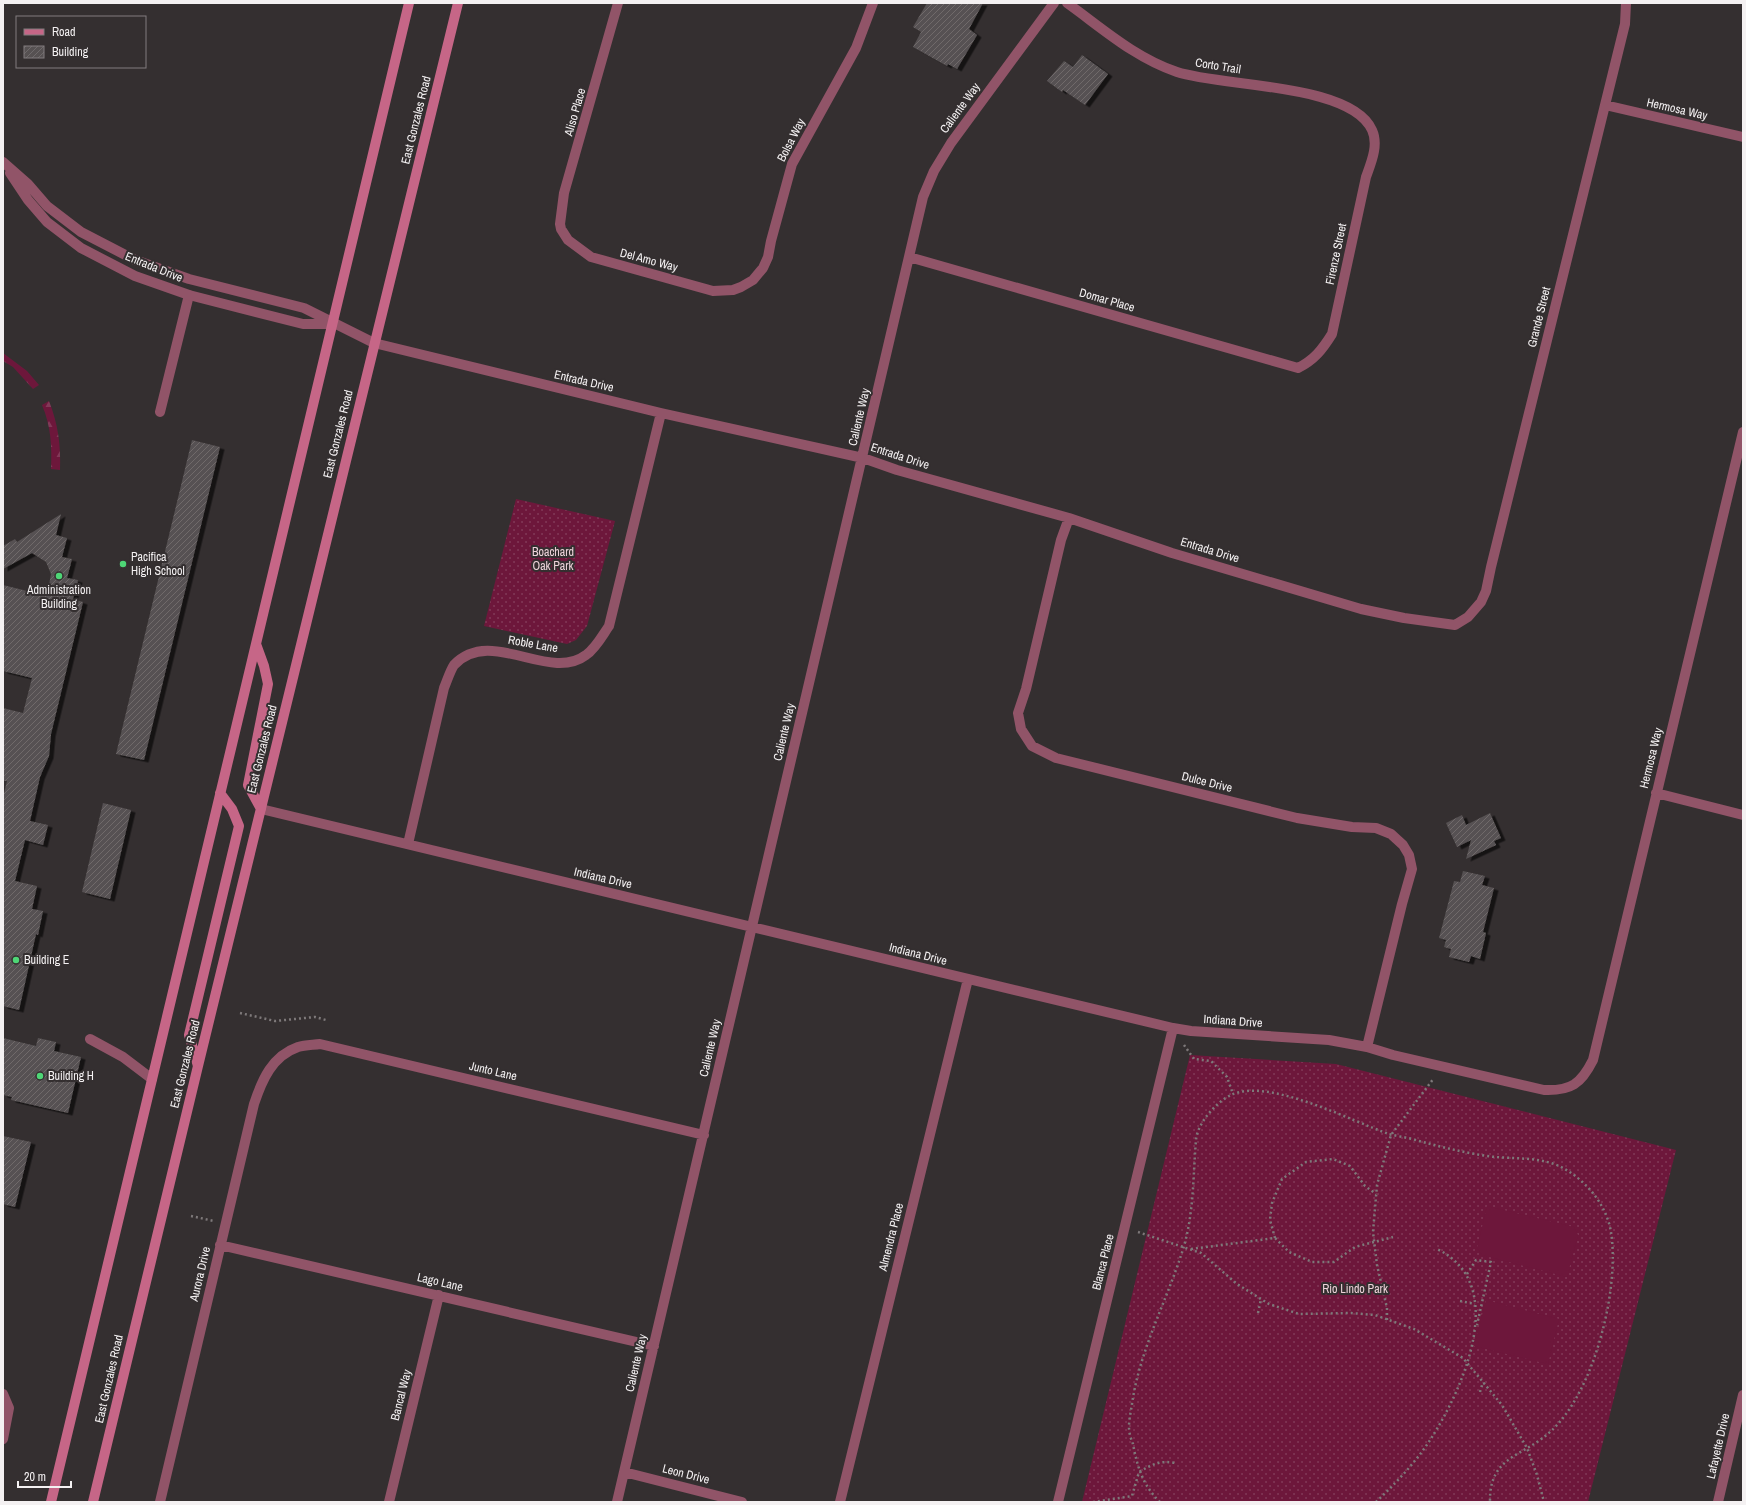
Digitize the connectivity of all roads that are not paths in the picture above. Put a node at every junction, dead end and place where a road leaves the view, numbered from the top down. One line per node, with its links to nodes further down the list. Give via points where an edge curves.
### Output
1 (409, 3): 16 (main road)
2 (458, 3): 17 (main road, East Gonzales Road)
3 (618, 3): 12 (street, Aliso Place, via 564,193)
4 (873, 3): 14 (street, Bolsa Way, via 856,48 792,164 763,268 753,280)
5 (1054, 3): 13 (street, Caliente Way, via 950,143 923,197)
6 (1067, 3): 9 (street, Corto Trail, via 1148,60 1177,72 1204,78 1277,88 1335,101 1353,110 1368,123)
7 (1626, 3): 8 (street, Grande Street, via 1626,24)
8 (1605, 105): 10 (street, Hermosa Way); 24 (street, Grande Street, via 1486,591 1478,607)
9 (1372, 131): 18 (street, Firenze Street, via 1375,140 1373,157 1366,177 1332,334 1321,352 1309,363)
10 (1743, 137)
11 (3, 162): 15 (street, Entrada Drive, via 28,200 47,222 81,248 135,276); 16 (street, Entrada Drive, via 28,184 47,206 81,232 136,260 189,279 304,308)
12 (561, 229): 14 (street, Del Amo Way, via 577,248 591,257 606,262 713,291)
13 (909, 257): 18 (street, Domar Place); 22 (street, Caliente Way)
14 (741, 287)
15 (189, 294): 16 (street, Entrada Drive, via 303,324); 19 (street)
16 (335, 324): 17 (street, Entrada Drive); 25 (main road)
17 (374, 343): 20 (street, Entrada Drive); 28 (main road, East Gonzales Road)
18 (1298, 368)
19 (160, 412)
20 (661, 412): 22 (street, Entrada Drive); 30 (street, Roble Lane, via 608,626 598,643 586,655 573,662 556,663 496,651 466,656 454,666 444,688)
21 (1743, 432): 27 (street, Hermosa Way)
22 (863, 458): 23 (street, Entrada Drive, via 897,470); 31 (street, Caliente Way)
23 (1069, 518): 24 (street, Entrada Drive, via 1172,553 1361,609); 35 (street, Dulce Drive, via 1061,540 1018,713 1021,729 1032,746 1056,758 1297,818 1352,827 1376,828 1391,834 1399,841 1409,855 1412,869)
24 (1455, 625)
25 (256, 644): 26 (main road); 28 (main road, via 268,684 248,785)
26 (220, 793): 37 (main road, via 232,809 239,826 189,1035); 38 (main road)
27 (1656, 793): 29 (street); 39 (street, Hermosa Way, via 1593,1060 1586,1074)
28 (260, 809): 30 (street, Indiana Drive); 37 (main road, East Gonzales Road)
29 (1743, 815)
30 (408, 844): 31 (street, Indiana Drive)
31 (752, 926): 32 (street, Indiana Drive); 40 (street, Caliente Way)
32 (968, 979): 33 (street, Indiana Drive); 54 (street, Almendra Place)
33 (1173, 1028): 35 (street, Indiana Drive, via 1329,1040); 55 (street, Blanca Place)
34 (90, 1039): 38 (street, via 123,1057)
35 (1367, 1047): 39 (street, Indiana Drive, via 1544,1090 1559,1091)
36 (278, 1058): 40 (street, Junto Lane, via 298,1047 320,1044); 41 (street, Aurora Drive, via 261,1081)
37 (198, 1066): 49 (main road, East Gonzales Road)
38 (152, 1079): 48 (main road)
39 (1574, 1086)
40 (704, 1135): 43 (street, Caliente Way)
41 (220, 1245): 42 (street, Lago Lane); 50 (street, Aurora Drive)
42 (439, 1295): 43 (street, Lago Lane); 51 (street, Bancal Way)
43 (654, 1346): 47 (street, Caliente Way)
44 (3, 1394): 46 (street, via 9,1408)
45 (1743, 1395): 56 (street, Lafayette Drive)
46 (3, 1439)
47 (624, 1472): 52 (street, Caliente Way); 53 (street, Leon Drive)
48 (51, 1502)
49 (93, 1502)
50 (160, 1502)
51 (389, 1502)
52 (617, 1502)
53 (742, 1502)
54 (840, 1502)
55 (1058, 1502)
56 (1718, 1502)

